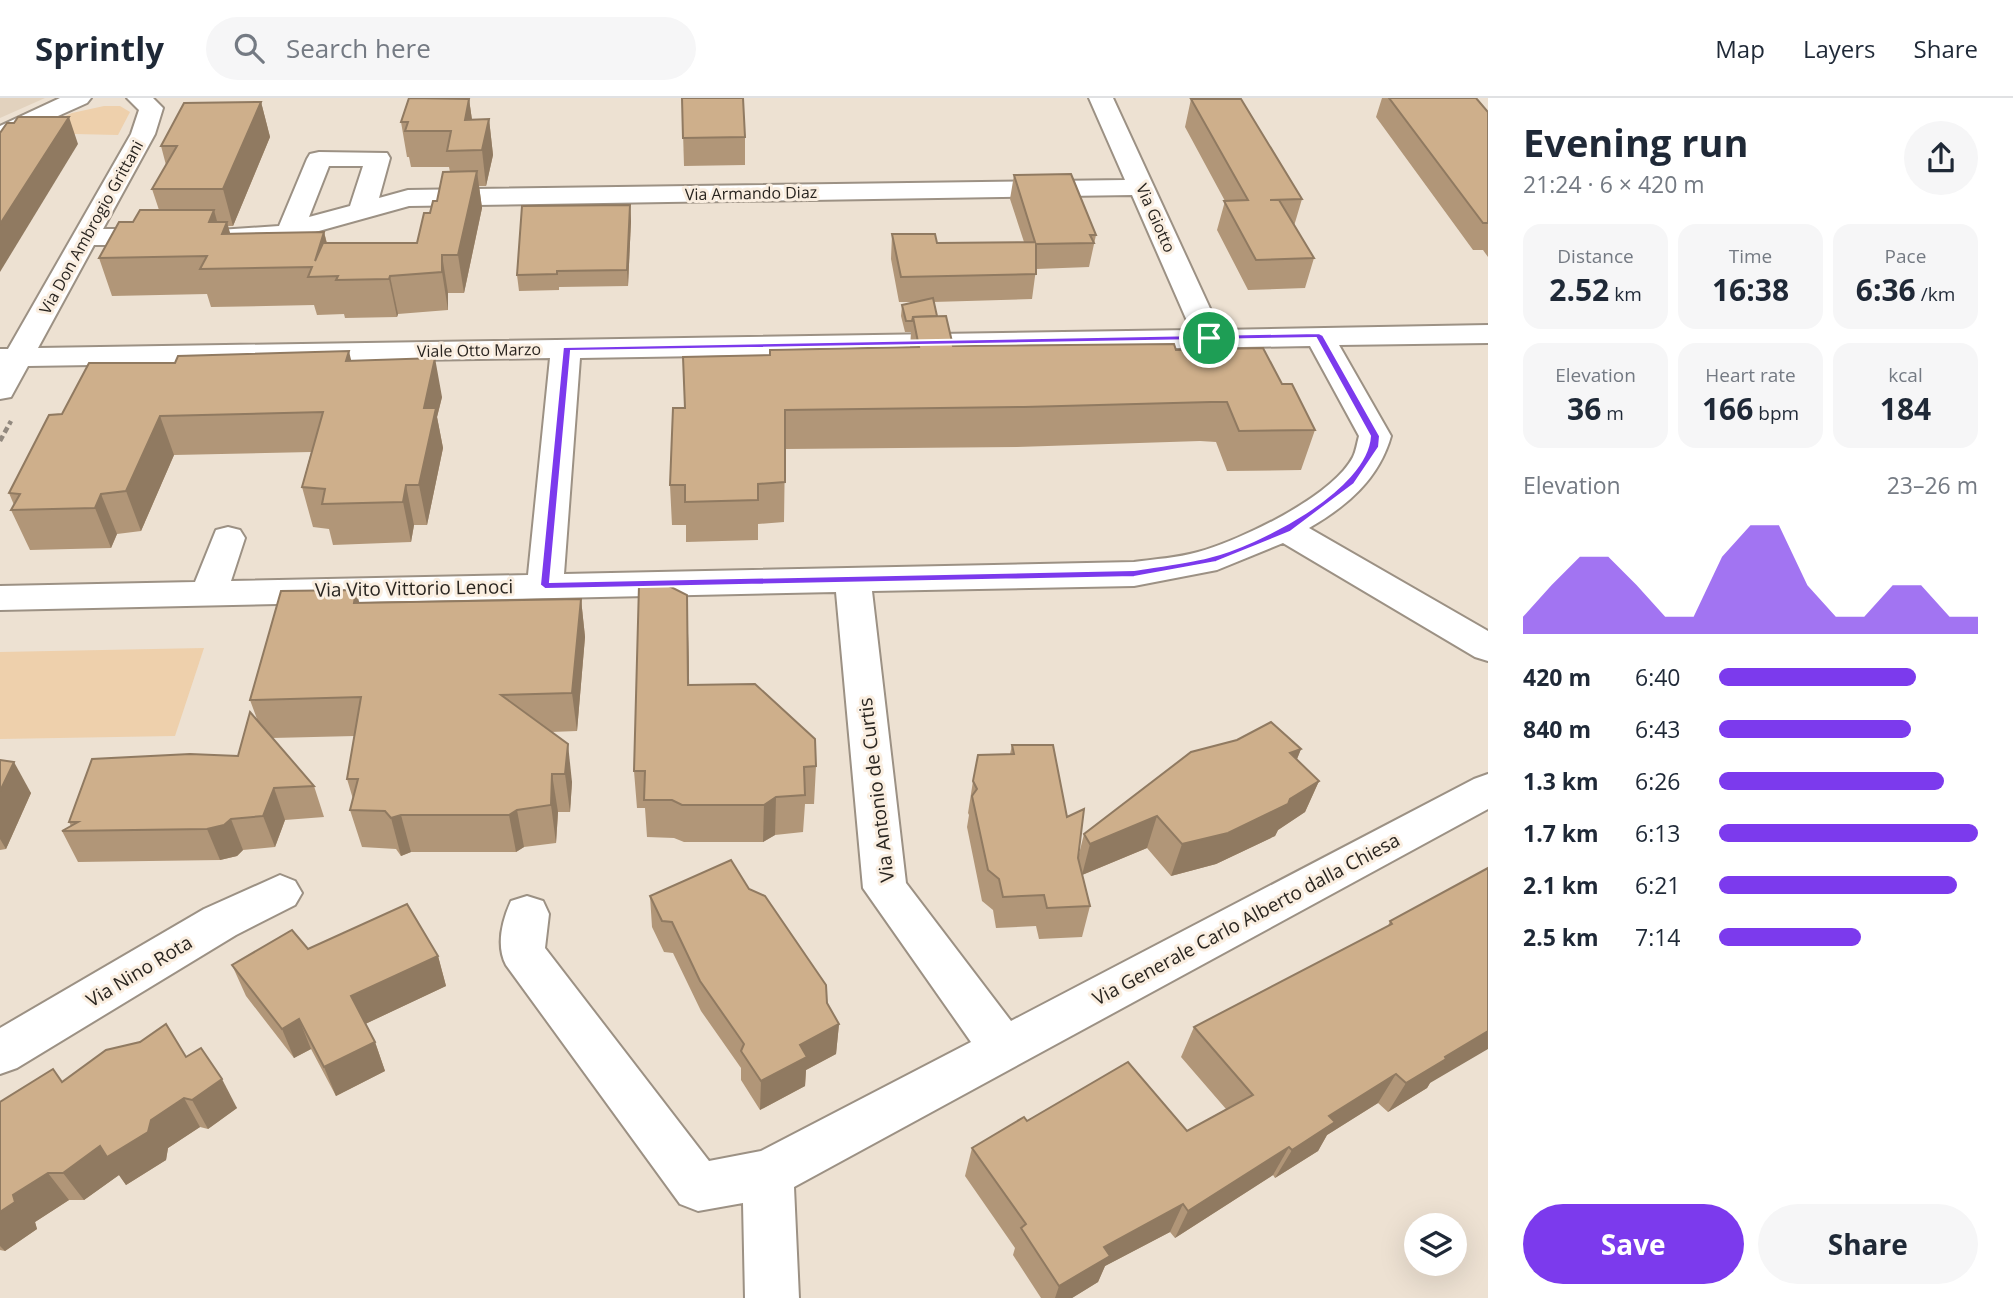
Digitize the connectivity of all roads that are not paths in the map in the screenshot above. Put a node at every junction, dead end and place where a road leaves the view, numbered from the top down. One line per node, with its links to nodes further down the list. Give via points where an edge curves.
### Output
1 (79, 98): 4 (street)
2 (139, 98): 8 (street, Via Don Ambrogio Grittani, via 150,108 143,134)
3 (1101, 98): 5 (street, Via Giotto)
4 (0, 135)
5 (1142, 187): 6 (street, Via Armando Diaz, via 408,198); 11 (street, Via Giotto)
6 (362, 210): 7 (street, Via Armando Diaz); 7 (street, via 378,158 319,159)
7 (291, 230): 8 (street, Via Armando Diaz, via 272,236)
8 (86, 237): 13 (street, Via Don Ambrogio Grittani)
9 (1488, 334): 10 (street, Viale Otto Marzo)
10 (1319, 335): 11 (street, Viale Otto Marzo); 15 (street, Via Vito Vittorio Lenoci, via 1375,436 1374,447 1351,482)
11 (1209, 338): 12 (street, Viale Otto Marzo)
12 (566, 349): 13 (street, Viale Otto Marzo); 18 (street)
13 (9, 358): 14 (street, Via Don Ambrogio Grittani)
14 (0, 390)
15 (1287, 530): 17 (street, Via Vito Vittorio Lenoci, via 1213,560 1134,574); 21 (street)
16 (228, 538): 19 (street)
17 (853, 579): 18 (street, Via Vito Vittorio Lenoci); 25 (street, Via Antonio de Curtis, via 885,888)
18 (545, 585): 19 (street, Via Vito Vittorio Lenoci)
19 (209, 593): 20 (street, Via Vito Vittorio Lenoci)
20 (0, 598)
21 (1488, 648)
22 (1488, 790): 25 (street, Via Generale Carlo Alberto dalla Chiesa)
23 (280, 893): 26 (street, Via Nino Rota, via 220,922)
24 (527, 914): 27 (street, via 522,952 698,1187)
25 (1003, 1048): 27 (street)
26 (0, 1053)
27 (768, 1174): 28 (street)
28 (772, 1298)

